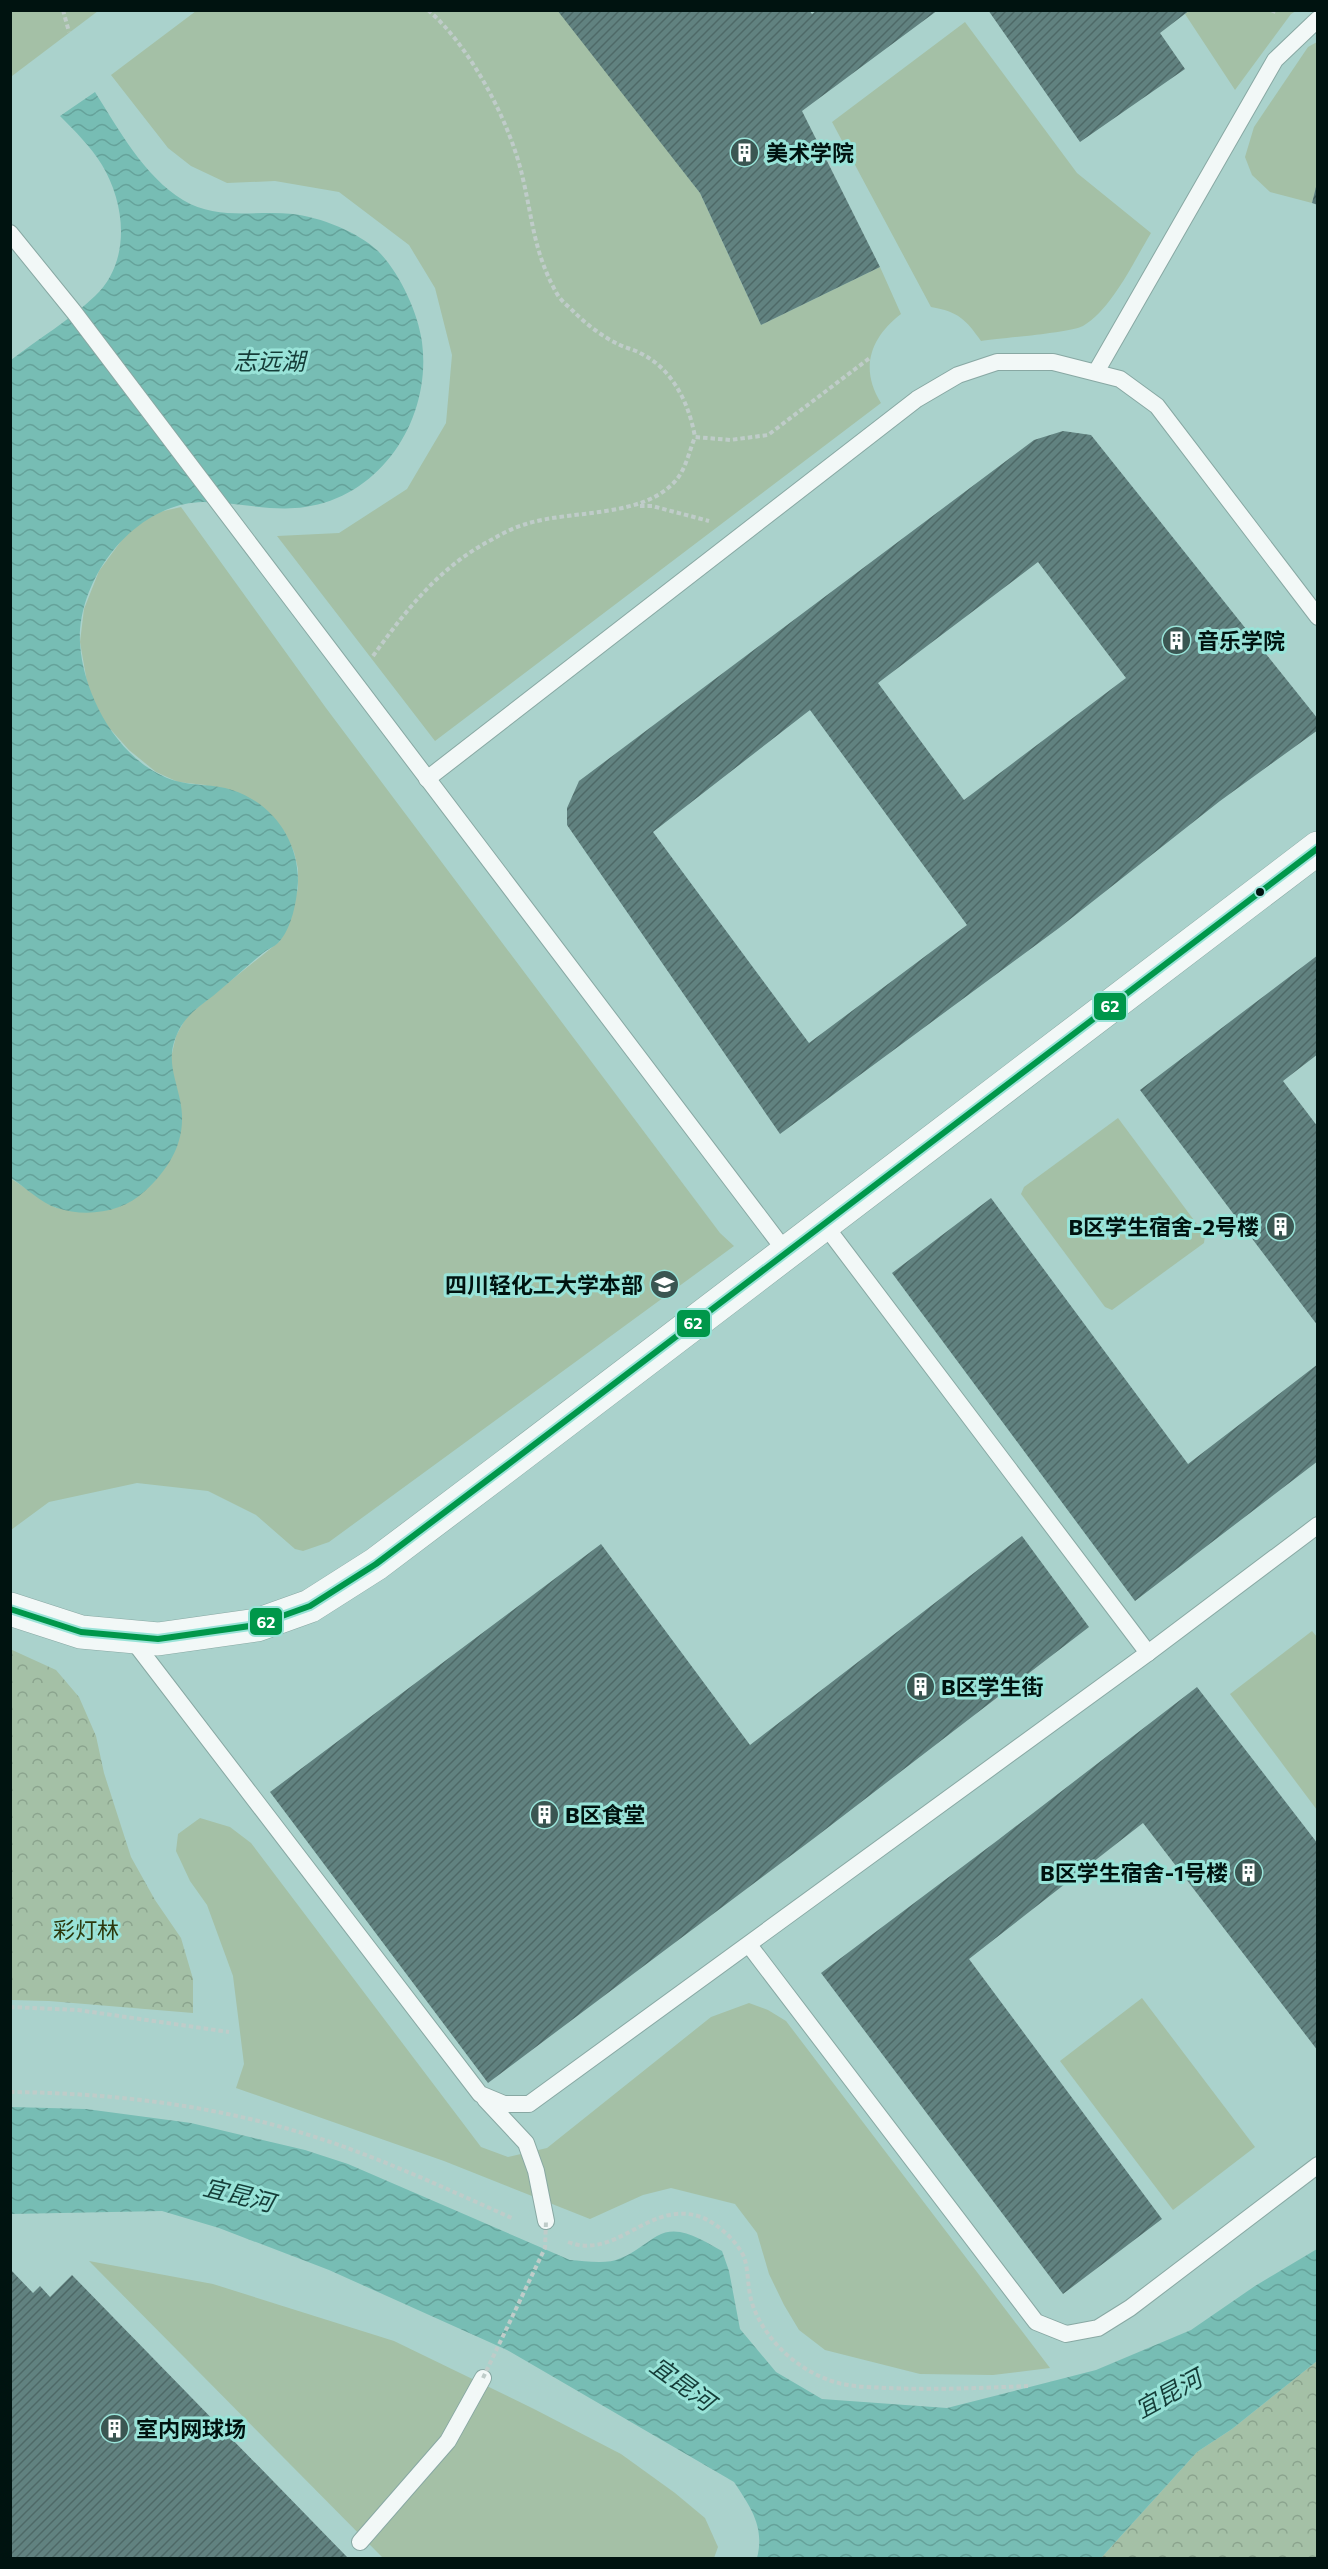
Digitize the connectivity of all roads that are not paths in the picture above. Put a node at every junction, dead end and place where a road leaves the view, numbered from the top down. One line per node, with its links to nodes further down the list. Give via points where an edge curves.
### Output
1 (1317, 19): 3 (lane, via 1275,60)
2 (10, 232): 5 (lane)
3 (1095, 372): 4 (lane, via 1120,379 1157,406); 5 (lane, via 1053,362 997,362 958,375 917,399)
4 (1317, 617)
5 (427, 779): 8 (lane)
6 (1317, 848): 7 (street)
7 (824, 1224): 8 (street); 12 (lane)
8 (786, 1252): 11 (street, via 376,1564 310,1606 248,1627 158,1639)
9 (1317, 1525): 12 (lane)
10 (10, 1609): 11 (street, via 81,1632)
11 (131, 1638): 14 (lane)
12 (1148, 1653): 13 (lane)
13 (749, 1945): 14 (lane, via 529,2104 504,2104); 15 (lane, via 1036,2322 1066,2334 1098,2328 1130,2308)
14 (480, 2094): 16 (lane, via 526,2143)
15 (1317, 2165)
16 (546, 2221)
17 (483, 2378): 18 (lane, via 448,2441)
18 (360, 2542)

